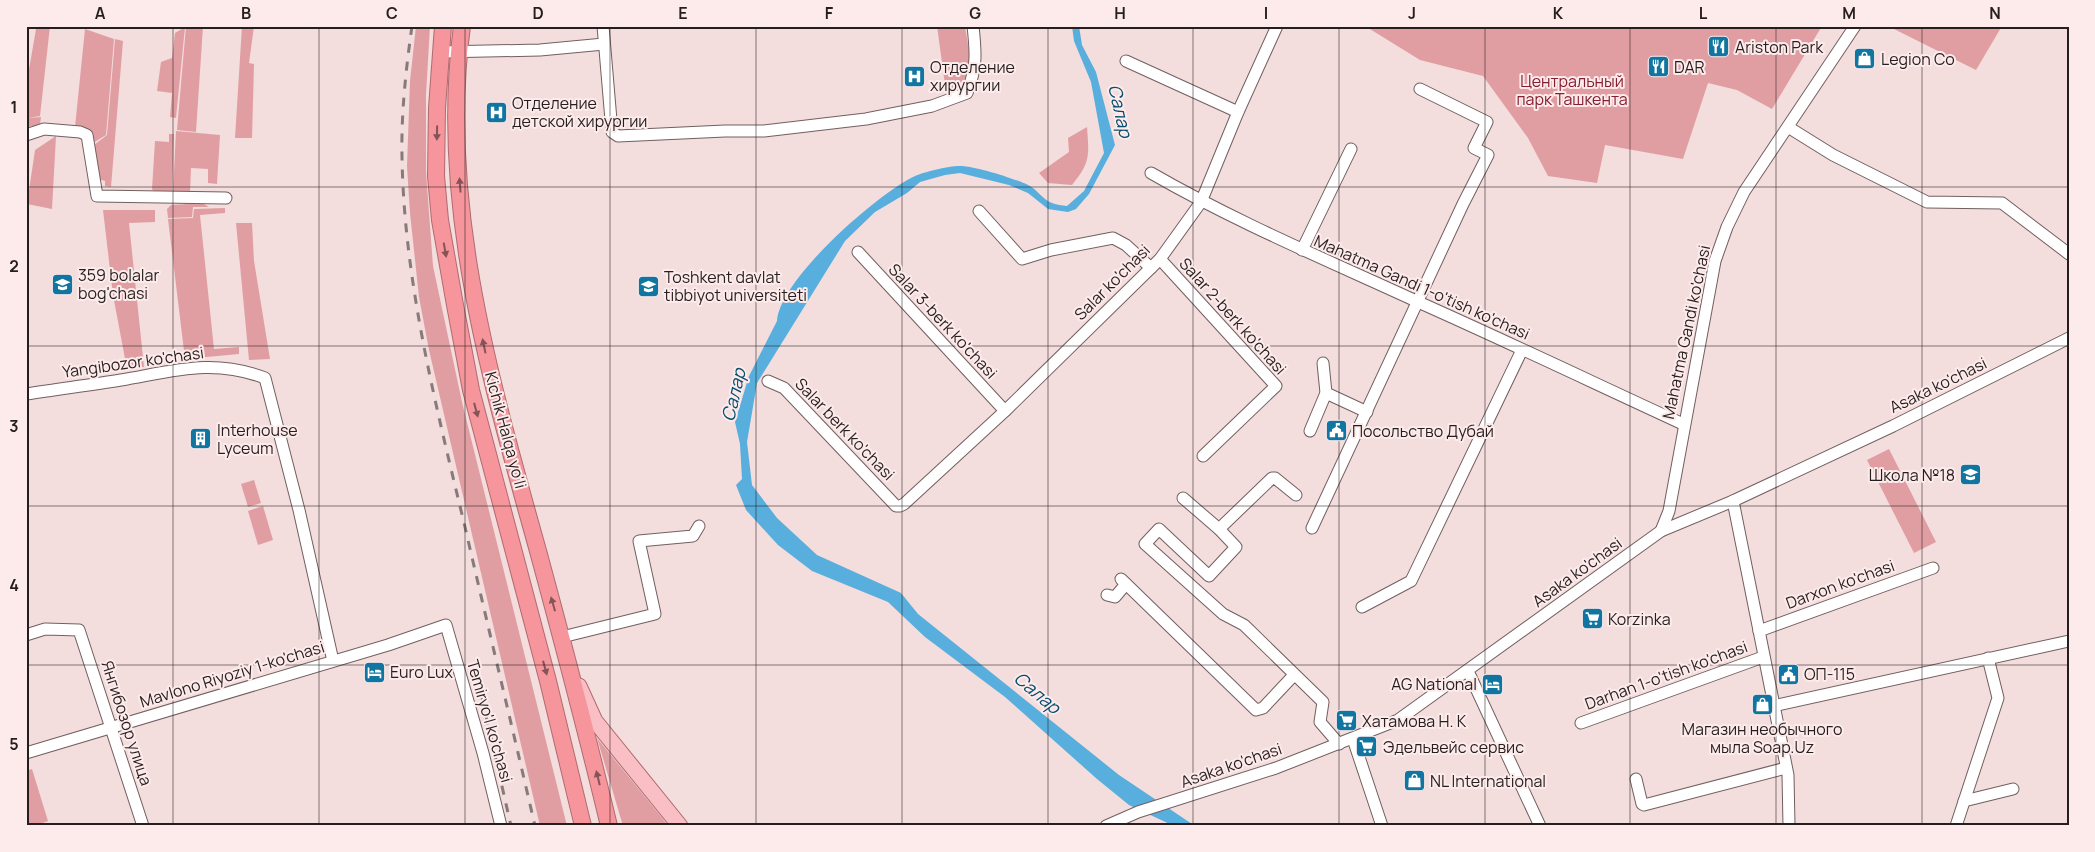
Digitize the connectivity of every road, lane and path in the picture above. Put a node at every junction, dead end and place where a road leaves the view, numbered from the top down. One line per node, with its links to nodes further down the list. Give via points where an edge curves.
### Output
1 (443, 26): 8 (highway, Kichik Halqa yo'li)
2 (462, 26): 9 (highway, Kichik Halqa yo'li)
3 (603, 26): 7 (street)
4 (973, 26): 7 (street, via 976,57 967,93 893,115 764,131 614,134)
5 (1277, 26): 12 (street, Salar ko'chasi)
6 (1854, 26): 13 (street, Mahatma Gandi ko'chasi)
7 (604, 44): 9 (street)
8 (440, 52): 9 (street); 73 (highway, Kichik Halqa yo'li, one-way to 73, via 436,176 455,305 471,390)
9 (459, 52): 53 (highway, Kichik Halqa yo'li, one-way to 9, via 492,379 475,299 459,181)
10 (1126, 61): 12 (street)
11 (1420, 89): 25 (street, via 1487,122 1474,148 1488,156)
12 (1238, 112): 18 (street, Salar ko'chasi)
13 (1788, 127): 22 (street, via 1833,155 1927,202 2002,202); 34 (street, Mahatma Gandi ko'chasi, via 1744,192 1727,227 1715,261)
14 (26, 135): 17 (street, via 44,129 87,135 97,196)
15 (1351, 149): 20 (street)
16 (1151, 173): 18 (street, Mahatma Gandi 1-o'tish ko'chasi)
17 (226, 198)
18 (1201, 202): 20 (street, Mahatma Gandi 1-o'tish ko'chasi); 23 (street, Salar ko'chasi)
19 (979, 212): 24 (street, via 1022,259 1113,238)
20 (1302, 250): 25 (street, Mahatma Gandi 1-o'tish ko'chasi)
21 (858, 252): 32 (street, Salar 3-berk ko'chasi)
22 (2069, 254)
23 (1160, 259): 24 (street, Salar ko'chasi); 36 (street, Salar 2-berk ko'chasi, via 1276,386)
24 (1150, 268): 32 (street, Salar ko'chasi)
25 (1418, 301): 27 (street, Mahatma Gandi 1-o'tish ko'chasi); 33 (street)
26 (2069, 338): 39 (street, Asaka ko'chasi)
27 (1522, 350): 34 (street, Mahatma Gandi 1-o'tish ko'chasi); 49 (street, via 1411,581)
28 (1323, 364): 30 (street)
29 (768, 381): 40 (street, Salar berk ko'chasi, via 784,388)
30 (1326, 393): 33 (street); 35 (street)
31 (26, 394): 57 (street, Yangibozor ko'chasi, via 177,369 212,367 245,370 265,378)
32 (1005, 411): 40 (street, Salar ko'chasi, via 904,504)
33 (1368, 412): 42 (street)
34 (1683, 424): 44 (street, Mahatma Gandi ko'chasi, via 1669,511)
35 (1310, 431)
36 (1202, 456)
37 (1296, 495): 43 (street, via 1272,478)
38 (1183, 498): 43 (street)
39 (1733, 501): 44 (street, Asaka ko'chasi); 51 (street)
40 (896, 506)
41 (699, 526): 53 (street, via 693,536 639,541 655,614)
42 (1312, 528)
43 (1219, 529): 46 (street, via 1236,547)
44 (1661, 531): 58 (street, Asaka ko'chasi)
45 (1933, 568): 51 (street, Darxon ko'chasi)
46 (1209, 576): 47 (street); 47 (street, via 1157,530 1146,545)
47 (1196, 589): 60 (street, via 1223,614 1244,625)
48 (1107, 595): 60 (street, via 1115,598 1123,582 1256,710 1263,708)
49 (1362, 607)
50 (446, 625): 57 (street, Mavlono Riyoziy 1-ko'chasi); 72 (street, Temiryo'l ko'chasi)
51 (1759, 631): 55 (street)
52 (26, 635): 63 (street, Янгибозор улица, via 45,629 79,630)
53 (562, 637): 59 (highway, Kichik Halqa yo'li)
54 (2069, 641): 56 (street)
55 (1763, 657): 61 (street); 62 (street, Darhan 1-o'tish ko'chasi)
56 (1988, 658): 61 (street); 70 (street, via 1998,698)
57 (333, 661): 63 (street, Mavlono Riyoziy 1-ko'chasi)
58 (1468, 671): 64 (street, Asaka ko'chasi, via 1398,720); 78 (street)
59 (572, 672): 74 (highway, Kichik Halqa yo'li, one-way to 59); 75 (main road, via 596,722)
60 (1294, 675): 65 (street, via 1323,702 1320,722)
61 (1773, 706): 67 (street)
62 (1581, 723)
63 (111, 727): 66 (street, Mavlono Riyoziy 1-ko'chasi); 71 (street, Янгибозор улица)
64 (1353, 739): 65 (street, Asaka ko'chasi); 77 (street)
65 (1339, 744): 76 (street, Asaka ko'chasi, via 1276,768 1138,812)
66 (26, 753)
67 (1786, 768): 68 (street, via 1644,805); 79 (street)
68 (1636, 779)
69 (2014, 789): 70 (street)
70 (1964, 801): 80 (street)
71 (143, 826)
72 (501, 826)
73 (583, 826)
74 (609, 826)
75 (680, 826)
76 (1106, 826)
77 (1382, 826)
78 (1540, 826)
79 (1789, 826)
80 (1956, 826)

